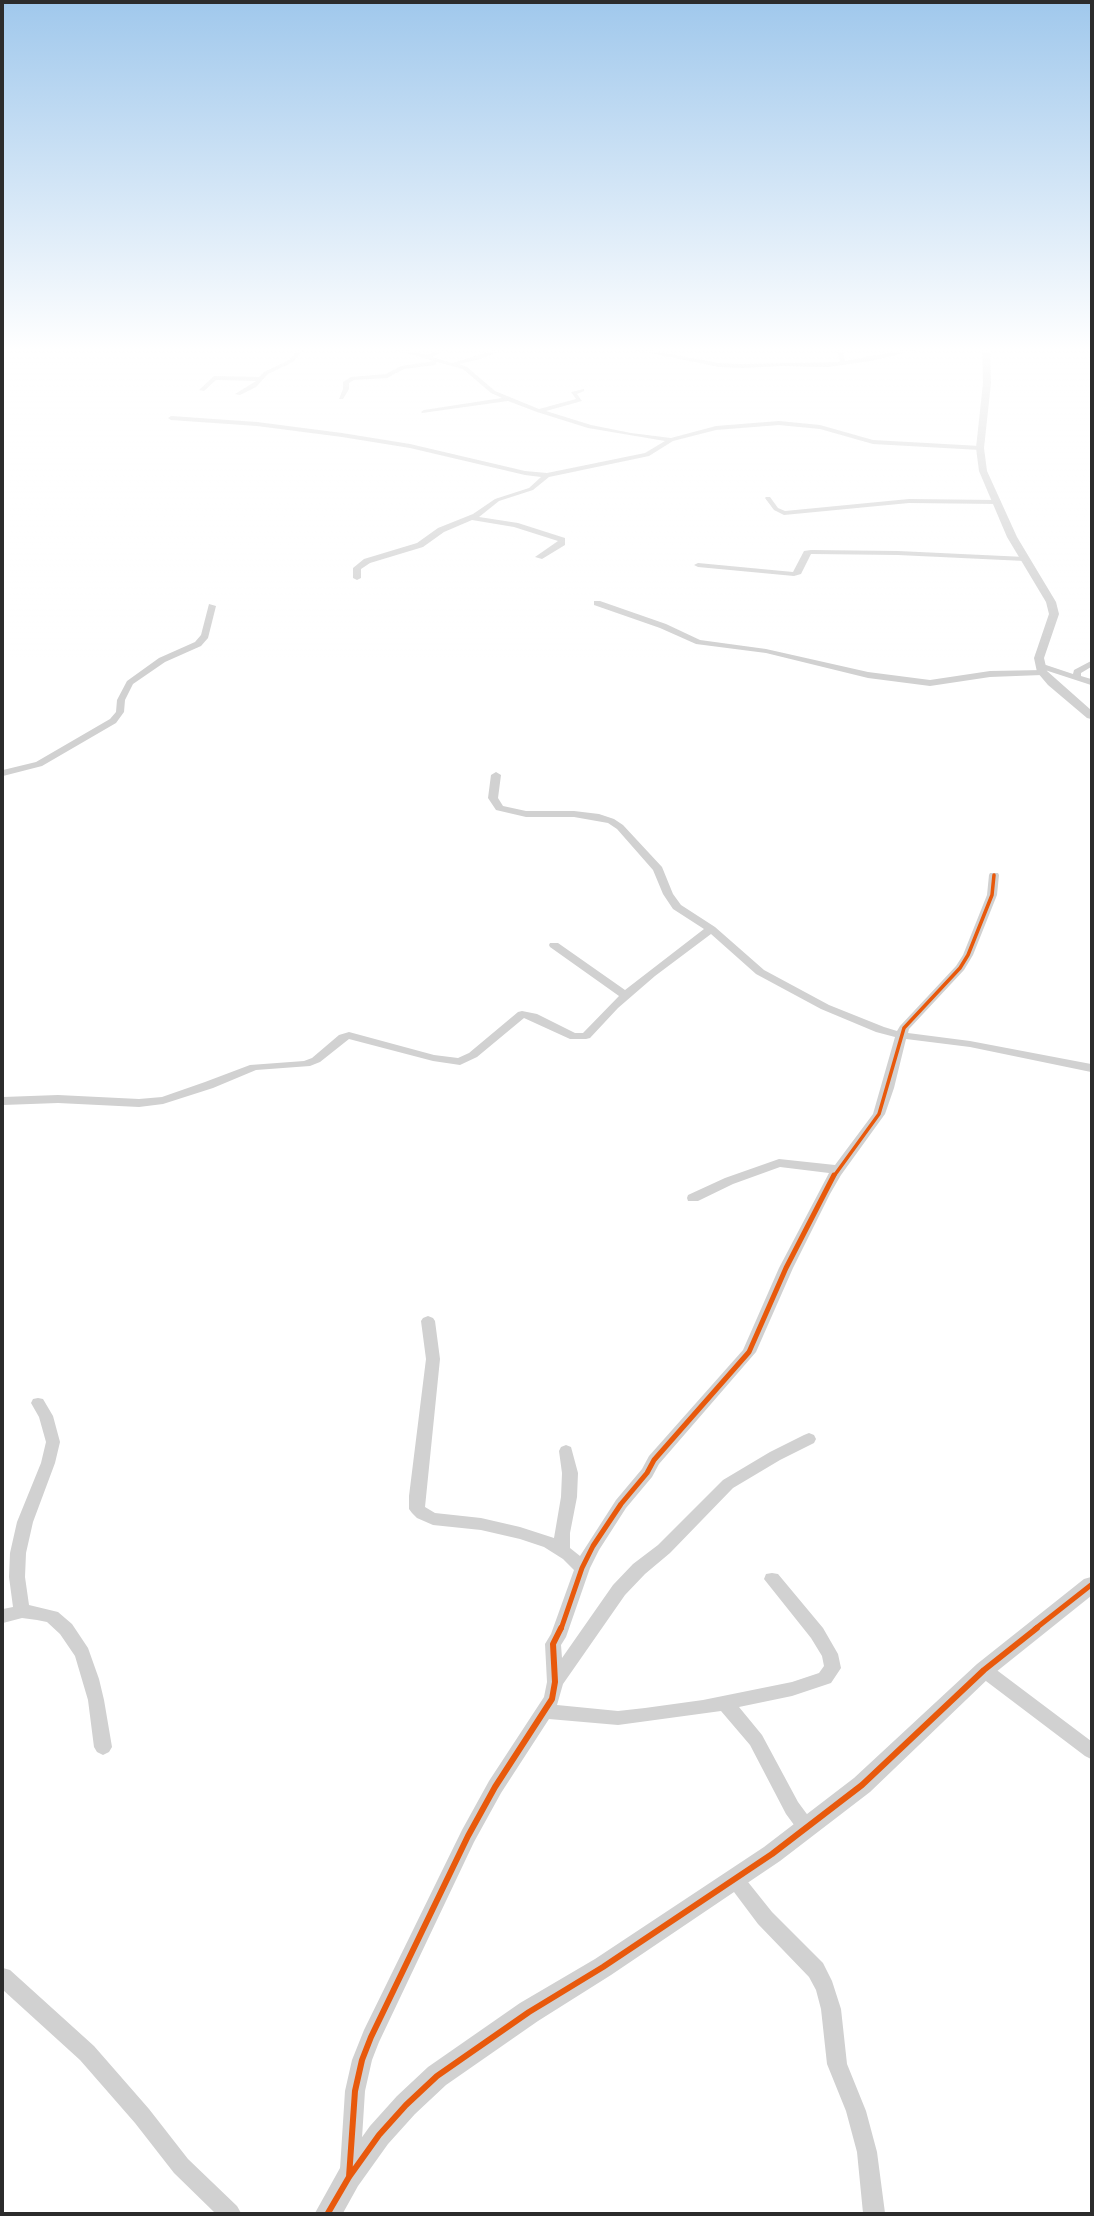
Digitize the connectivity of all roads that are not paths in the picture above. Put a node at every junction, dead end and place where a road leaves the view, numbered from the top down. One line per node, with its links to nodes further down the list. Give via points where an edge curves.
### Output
1 (442, 453): 4 (street, via 525,473)
2 (650, 453): 4 (street)
3 (981, 453): 6 (street, via 983,471)
4 (547, 475): 7 (street, via 531,489 498,500)
5 (768, 498): 6 (street, via 776,509 784,513 890,502)
6 (997, 502): 9 (street)
7 (473, 518): 8 (street, via 515,525 562,540 562,543); 11 (street, via 441,530 420,545 367,560 357,568)
8 (539, 557)
9 (1025, 559): 10 (street, via 811,552 805,555 798,572 794,574); 15 (street, via 1051,602 1054,614 1042,647)
10 (698, 565)
11 (357, 578)
12 (597, 603): 15 (street, via 700,642 766,651 875,676 930,683)
13 (212, 606): 19 (street, via 205,636 198,644 162,660 130,683 121,700 120,712 113,721 40,764)
14 (1091, 664): 16 (street, via 1077,672)
15 (1041, 669): 16 (street); 18 (street, via 1052,683)
16 (1077, 678): 17 (street)
17 (1091, 682)
18 (1091, 716)
19 (3, 773)
20 (496, 775): 22 (street, via 492,798 498,808 526,814 599,817 620,827 658,869 674,903)
21 (994, 875): 25 (street, via 992,895 968,955 960,968 910,1020)
22 (710, 929): 24 (street); 25 (street, via 742,957 785,986 849,1018)
23 (554, 945): 24 (street)
24 (626, 996): 27 (street, via 586,1036 574,1037 534,1016 522,1014 473,1055 460,1062 433,1058 349,1034 316,1060 306,1064 254,1067 203,1088 163,1100 139,1103 58,1099)
25 (901, 1036): 26 (street, via 970,1044); 28 (street, via 879,1114)
26 (1091, 1068)
27 (3, 1100)
28 (839, 1170): 29 (street, via 779,1163 729,1181); 35 (street, via 786,1268 749,1352 654,1460 647,1473 620,1504)
29 (693, 1198)
30 (428, 1321): 34 (street, via 433,1359 432,1379 417,1509 433,1519 475,1523 520,1533 550,1543)
31 (38, 1403): 38 (street, via 46,1416 53,1442 48,1463 25,1522 18,1553)
32 (809, 1439): 41 (street, via 728,1484 619,1590)
33 (566, 1451): 34 (street, via 570,1473)
34 (562, 1551): 35 (street)
35 (582, 1568): 41 (street, via 558,1637 553,1644)
36 (772, 1579): 42 (street, via 817,1633 833,1661 833,1668 825,1678 792,1689)
37 (1091, 1585): 40 (street)
38 (22, 1611): 39 (street); 44 (street, via 52,1617 66,1629 82,1653 96,1700)
39 (3, 1616)
40 (984, 1670): 45 (street); 46 (street, via 862,1785)
41 (555, 1682): 43 (street, via 552,1699)
42 (725, 1703): 43 (street, via 618,1718); 46 (street, via 756,1740 792,1808)
43 (544, 1711): 49 (street, via 495,1787 468,1836 371,2037 355,2090)
44 (103, 1747)
45 (1091, 1751)
46 (806, 1827): 47 (street, via 772,1854)
47 (734, 1878): 49 (street, via 616,1959 490,2038 437,2076 379,2135); 52 (street, via 765,1918 816,1970 825,1988 831,2009 837,2064 856,2111 867,2152)
48 (3, 1977): 50 (street, via 87,2054 142,2116 181,2166)
49 (349, 2177): 51 (street)
50 (230, 2213)
51 (328, 2213)
52 (874, 2213)

